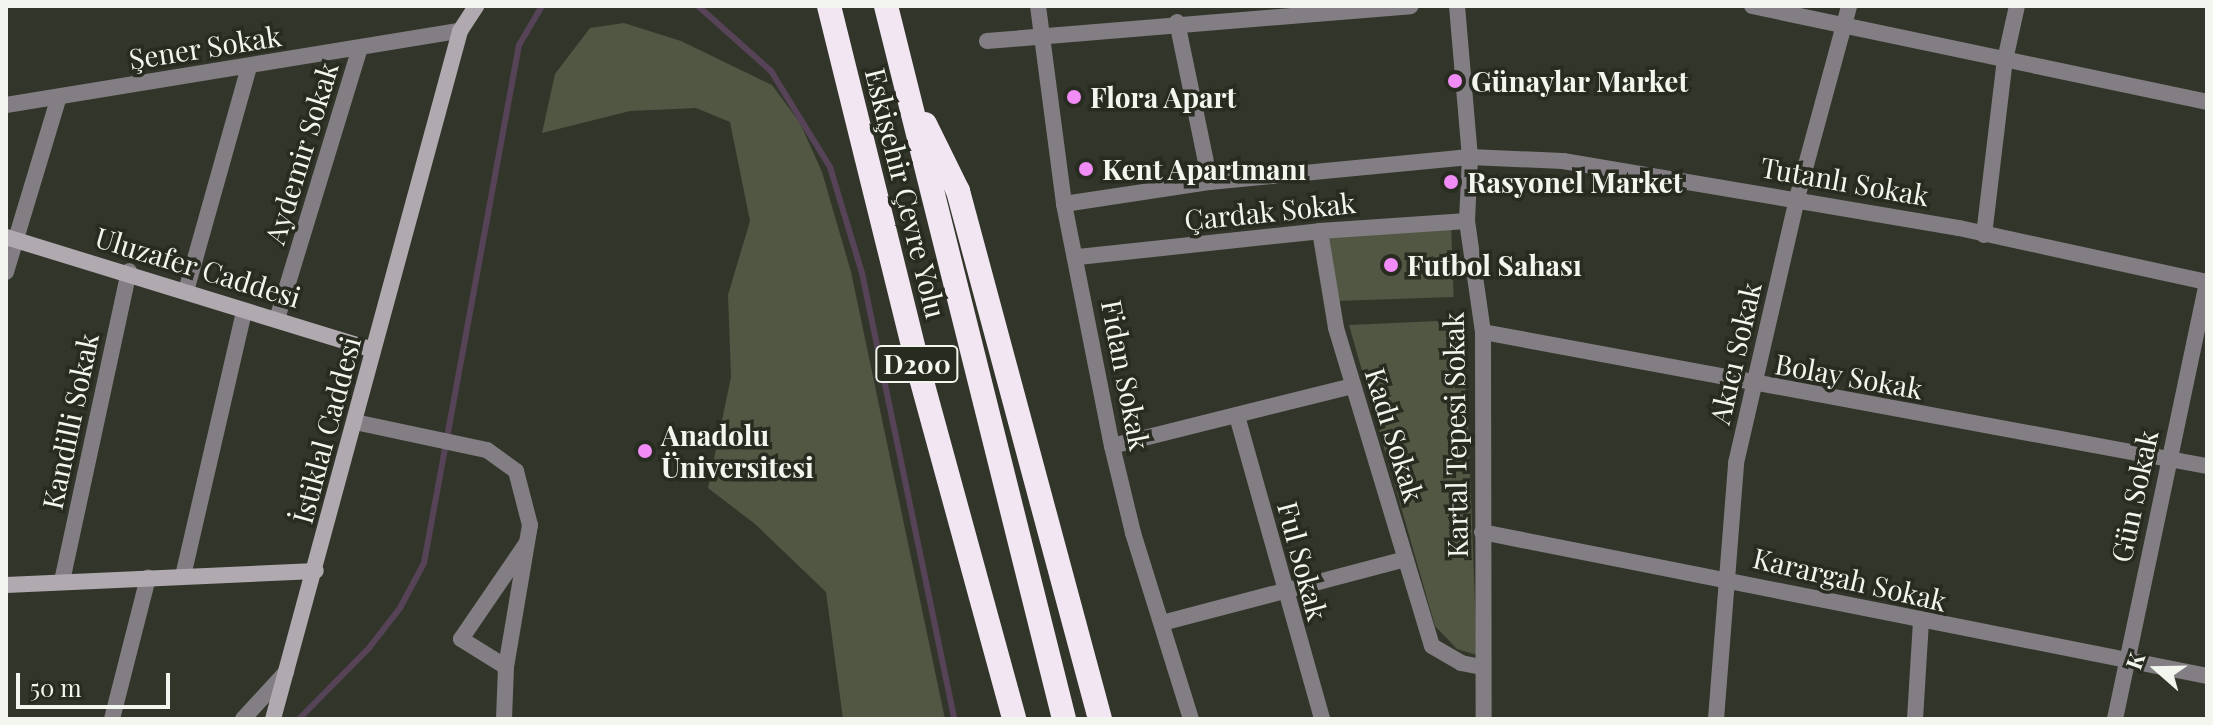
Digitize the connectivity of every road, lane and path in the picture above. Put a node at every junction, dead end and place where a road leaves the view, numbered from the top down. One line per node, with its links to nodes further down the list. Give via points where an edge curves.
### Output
1 (476, 6): 12 (main road, İstiklal Caddesi)
2 (829, 6): 39 (highway, Eskişehir Çevre Yolu / D200)
3 (886, 6): 18 (highway, Eskişehir Çevre Yolu / D200)
4 (1038, 6): 13 (street, Fidan Sokak)
5 (1411, 6): 10 (street)
6 (1457, 6): 22 (street, Kartal Tepesi Sokak)
7 (1752, 6): 11 (street)
8 (1849, 6): 11 (street, Akıcı Sokak)
9 (2017, 6): 16 (street)
10 (1177, 22): 13 (street); 23 (street)
11 (1845, 26): 16 (street); 24 (street, Akıcı Sokak)
12 (460, 31): 15 (street, Şener Sokak); 38 (main road, İstiklal Caddesi)
13 (1038, 34): 14 (street); 25 (street, Fidan Sokak)
14 (987, 41)
15 (360, 48): 17 (street, Şener Sokak); 36 (street, Aydemir Sokak)
16 (2005, 60): 20 (street); 28 (street)
17 (249, 67): 19 (street, Şener Sokak); 34 (street)
18 (903, 79): 70 (highway, Eskişehir Çevre Yolu / D200); 71 (highway, via 958,191)
19 (59, 97): 21 (street, Şener Sokak); 29 (street)
20 (2207, 102)
21 (6, 105)
22 (1470, 157): 23 (street, Tutanlı Sokak); 24 (street, Tutanlı Sokak, via 1563,161); 26 (street, Kartal Tepesi Sokak)
23 (1210, 182): 25 (street, Tutanlı Sokak)
24 (1797, 198): 28 (street, Tutanlı Sokak); 40 (street, Akıcı Sokak)
25 (1064, 204): 30 (street, Fidan Sokak)
26 (1467, 221): 27 (street, Çardak Sokak); 37 (street, Kartal Tepesi Sokak)
27 (1320, 231): 30 (street, Çardak Sokak); 41 (street, Kadı Sokak, via 1336,328)
28 (1984, 235): 33 (street, Tutanlı Sokak)
29 (10, 239): 31 (main road, Uluzafer Caddesi); 32 (street)
30 (1078, 257): 44 (street, Fidan Sokak)
31 (129, 271): 34 (main road, Uluzafer Caddesi); 54 (street, Kandilli Sokak)
32 (6, 272)
33 (2207, 283): 45 (street, Gün Sokak)
34 (186, 291): 35 (main road, Uluzafer Caddesi)
35 (244, 311): 36 (main road, Uluzafer Caddesi); 51 (street)
36 (277, 319): 38 (main road, Uluzafer Caddesi)
37 (1483, 332): 40 (street, Bolay Sokak); 47 (street, Kartal Tepesi Sokak)
38 (373, 350): 43 (main road, İstiklal Caddesi)
39 (921, 378): 68 (highway); 69 (highway, Eskişehir Çevre Yolu / D200)
40 (1755, 385): 45 (street, Bolay Sokak); 52 (street, Akıcı Sokak, via 1736,463)
41 (1353, 386): 42 (street); 49 (street, Kadı Sokak)
42 (1237, 416): 44 (street); 56 (street, Ful Sokak)
43 (355, 422): 48 (street, via 477,447 505,459 527,498); 50 (main road, İstiklal Caddesi)
44 (1112, 446): 58 (street, Fidan Sokak)
45 (2168, 458): 46 (street, Bolay Sokak); 59 (street, Gün Sokak)
46 (2207, 466)
47 (1482, 532): 52 (street, Karargah Sokak); 61 (street, Kartal Tepesi Sokak)
48 (529, 539): 60 (street); 60 (street, via 461,639)
49 (1406, 559): 56 (street); 61 (street, Kadı Sokak, via 1432,646 1461,663)
50 (316, 571): 51 (main road); 62 (main road, İstiklal Caddesi)
51 (183, 576): 53 (main road)
52 (1725, 577): 57 (street, Karargah Sokak); 75 (street, Akıcı Sokak)
53 (148, 578): 54 (main road); 65 (street)
54 (62, 581): 55 (main road)
55 (6, 585)
56 (1283, 593): 58 (street); 73 (street, Ful Sokak)
57 (1921, 622): 59 (street, Karargah Sokak); 76 (street)
58 (1162, 623): 72 (street, Fidan Sokak)
59 (2124, 663): 63 (street, Karargah Sokak); 77 (street, Gün Sokak)
60 (506, 667): 67 (street)
61 (1482, 667): 74 (street, Kartal Tepesi Sokak)
62 (286, 672): 64 (main road, İstiklal Caddesi); 66 (street)
63 (2207, 676)
64 (274, 715)
65 (112, 719)
66 (243, 719)
67 (504, 719)
68 (1001, 719)
69 (1014, 719)
70 (1064, 719)
71 (1100, 719)
72 (1191, 719)
73 (1322, 719)
74 (1484, 719)
75 (1716, 719)
76 (1915, 719)
77 (2115, 719)

